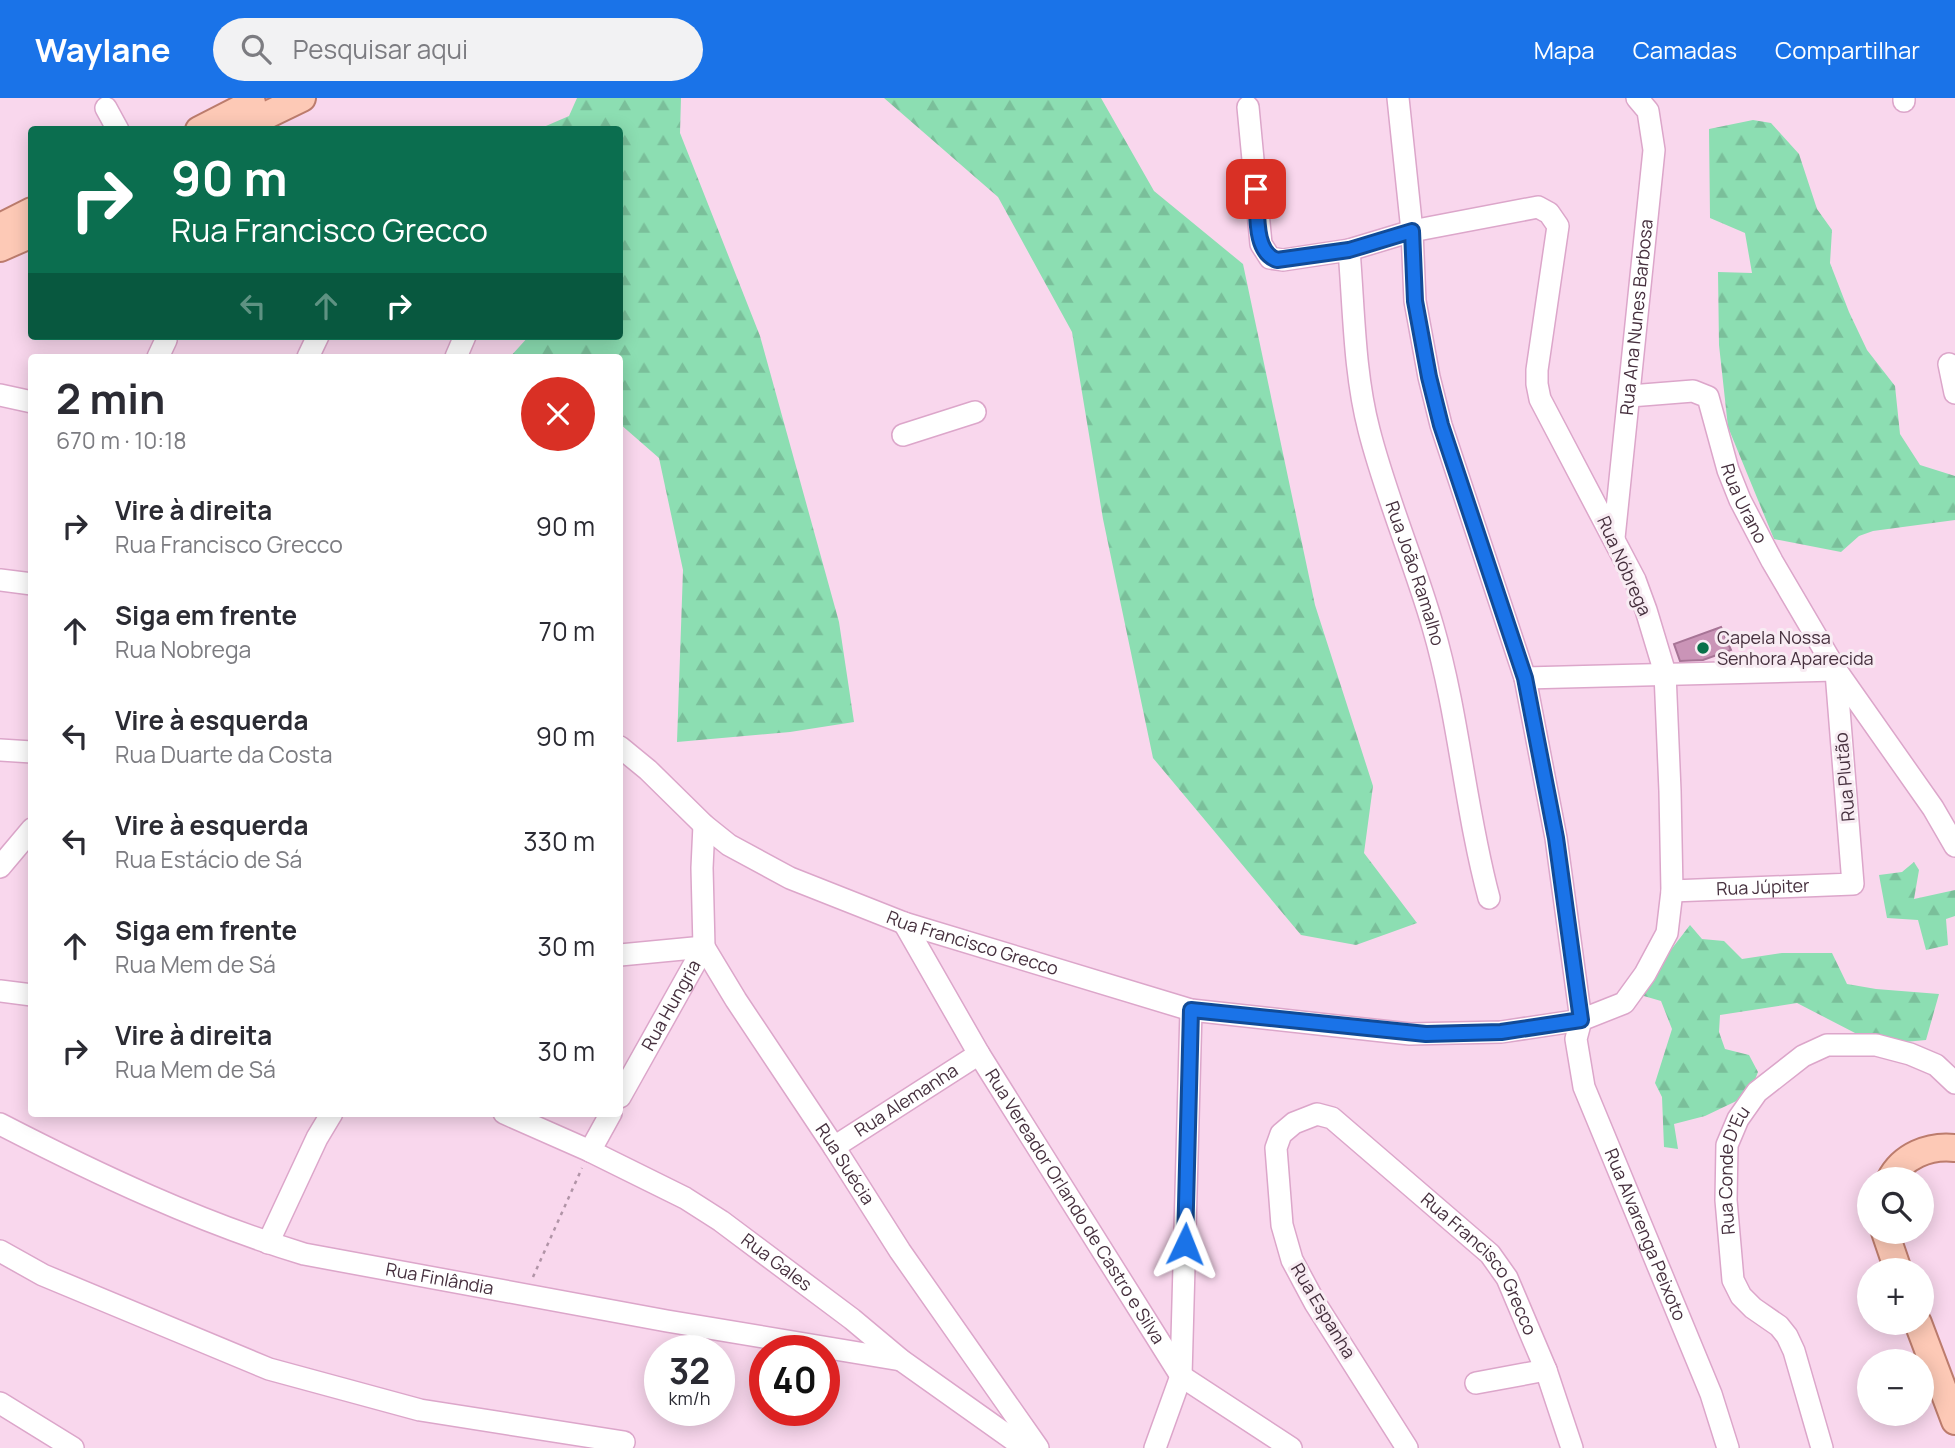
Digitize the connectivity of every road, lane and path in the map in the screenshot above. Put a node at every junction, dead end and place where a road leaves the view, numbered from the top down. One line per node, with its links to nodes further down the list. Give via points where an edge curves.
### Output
1 (263, 98): 8 (main road)
2 (302, 98): 9 (main road)
3 (1398, 98): 11 (street, Rua Alvarenga Peixoto)
4 (1637, 98): 17 (street, Rua Ana Nunes Barbosa, via 1648,111 1654,150)
5 (1248, 107): 13 (street, via 1265,252 1277,260)
6 (106, 108): 7 (street)
7 (116, 126)
8 (207, 126)
9 (244, 126)
10 (14, 221): 12 (main road)
11 (1412, 231): 13 (street); 21 (street, Rua Nóbrega, via 1538,207 1558,226 1537,384); 26 (street, Rua Alvarenga Peixoto, via 1415,301 1441,425)
12 (0, 248)
13 (1349, 250): 36 (street, Rua João Ramalho, via 1368,429 1433,627 1475,848)
14 (1949, 364): 15 (street)
15 (1955, 393)
16 (0, 395): 18 (street)
17 (1630, 396): 21 (street, Rua Ana Nunes Barbosa); 24 (street, Rua Urano, via 1693,391 1708,397 1740,500)
18 (28, 401)
19 (975, 412): 20 (street)
20 (903, 435)
21 (1614, 538): 25 (street, Rua Nóbrega, via 1635,580)
22 (0, 580): 23 (street)
23 (28, 584)
24 (1836, 670): 25 (street); 32 (street); 34 (street, Rua Plutão)
25 (1665, 673): 26 (street); 35 (street, Rua Nóbrega)
26 (1525, 678): 43 (street, Rua Alvarenga Peixoto, via 1556,838)
27 (623, 749): 30 (street, Rua Francisco Grecco)
28 (0, 750): 29 (street)
29 (28, 752)
30 (704, 825): 37 (street, Rua Francisco Grecco, via 729,845 790,878); 38 (street, Rua Hungria)
31 (28, 834): 33 (street)
32 (1955, 846)
33 (0, 867)
34 (1853, 884): 35 (street, Rua Júpiter)
35 (1672, 891): 43 (street, Rua Nóbrega, via 1667,933 1645,974 1623,1003)
36 (1489, 898)
37 (904, 923): 42 (street, Rua Francisco Grecco); 45 (street, Rua Vereador Orlando de Castro e Silva)
38 (704, 947): 39 (street); 47 (street, Rua Hungria); 53 (street, Rua Suécia)
39 (623, 955)
40 (0, 991): 41 (street)
41 (28, 994)
42 (1191, 1010): 44 (street, Rua Francisco Grecco); 63 (street)
43 (1581, 1020): 44 (street, Rua Nóbrega, via 1466,1034); 75 (street, Rua Alvarenga Peixoto, via 1576,1039 1584,1087 1711,1394)
44 (1370, 1030)
45 (979, 1054): 53 (street, Rua Alemanha); 63 (street, Rua Vereador Orlando de Castro e Silva)
46 (1955, 1083): 76 (street, Rua Conde D'Eu, via 1936,1065 1910,1054 1876,1045 1827,1045 1803,1056 1757,1092 1727,1145 1726,1200 1734,1280 1752,1308 1787,1336)
47 (623, 1092)
48 (330, 1117): 57 (street)
49 (513, 1117): 55 (street, Rua Gales)
50 (609, 1117): 55 (street)
51 (1332, 1118): 62 (street, Rua Francisco Grecco, via 1490,1254 1507,1278); 73 (street, Rua Espanha, via 1317,1114 1281,1134 1276,1148 1282,1225 1292,1260 1315,1303)
52 (0, 1124): 57 (street, Rua Finlândia, via 177,1208)
53 (834, 1147): 70 (street, Rua Suécia, via 900,1251)
54 (1955, 1149): 56 (main road, via 1920,1153)
55 (590, 1151): 59 (path); 61 (street, Rua Gales, via 721,1221)
56 (1900, 1167)
57 (268, 1243): 59 (street, Rua Finlândia, via 340,1262)
58 (0, 1251): 67 (street, via 43,1275 269,1369 420,1410)
59 (526, 1293): 61 (street, Rua Finlândia)
60 (1923, 1335): 66 (main road)
61 (901, 1360): 69 (street, Rua Gales)
62 (1546, 1370): 64 (street); 74 (street, Rua Francisco Grecco)
63 (1181, 1376): 71 (street); 72 (street, Rua Vereador Orlando de Castro e Silva)
64 (1476, 1382)
65 (0, 1403): 68 (street)
66 (1955, 1421)
67 (624, 1442)
68 (73, 1448)
69 (1025, 1448)
70 (1038, 1448)
71 (1155, 1448)
72 (1291, 1448)
73 (1407, 1448)
74 (1572, 1448)
75 (1728, 1448)
76 (1822, 1448)

